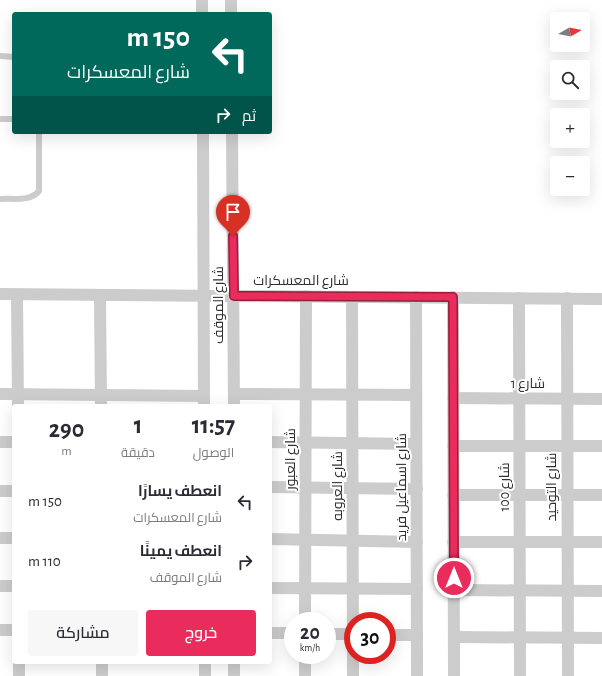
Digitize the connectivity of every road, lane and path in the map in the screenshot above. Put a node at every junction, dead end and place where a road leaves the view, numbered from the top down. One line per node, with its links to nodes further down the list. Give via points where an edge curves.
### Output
1 (202, 0): 3 (street)
2 (231, 0): 4 (street)
3 (202, 12)
4 (231, 12)
5 (0, 56): 6 (lane)
6 (12, 57)
7 (0, 118): 8 (lane)
8 (12, 118)
9 (39, 134): 12 (lane, via 38,190 29,198)
10 (203, 134): 16 (street, شارع الموقف)
11 (232, 134): 17 (street, شارع الموقف)
12 (0, 199)
13 (0, 294): 14 (street, شارع المعسكرات)
14 (17, 294): 15 (street, شارع المعسكرات); 34 (street)
15 (100, 295): 16 (street, شارع المعسكرات); 35 (street)
16 (203, 296): 17 (street, شارع المعسكرات); 36 (street, شارع الموقف)
17 (234, 296): 18 (street, شارع المعسكرات); 26 (street, شارع الموقف)
18 (306, 296): 19 (street, شارع المعسكرات); 27 (street, شارع العبور)
19 (352, 297): 20 (street, شارع المعسكرات); 28 (street, شارع العروبه)
20 (416, 297): 21 (street, شارع المعسكرات); 29 (street, شارع اسماعيل فريد)
21 (453, 297): 22 (street, شارع المعسكرات); 30 (street)
22 (519, 298): 23 (street, شارع المعسكرات); 31 (street, شارع 100)
23 (567, 298): 24 (street, شارع المعسكرات); 32 (street, شارع التوحيد)
24 (602, 299)
25 (0, 394): 34 (street)
26 (234, 394): 27 (street); 37 (street, شارع الموقف)
27 (306, 394): 28 (street); 41 (street, شارع العبور)
28 (352, 395): 29 (street); 42 (street, شارع العروبه)
29 (416, 395): 43 (street, شارع اسماعيل فريد)
30 (453, 398): 31 (street, شارع 1); 44 (street)
31 (519, 398): 32 (street, شارع 1); 45 (street, شارع 100)
32 (567, 399): 33 (street, شارع 1); 46 (street, شارع التوحيد)
33 (602, 399)
34 (18, 400): 35 (street)
35 (101, 400): 36 (street)
36 (204, 401)
37 (234, 404)
38 (0, 442): 39 (street)
39 (12, 442)
40 (272, 442): 41 (street)
41 (306, 443): 42 (street); 49 (street, شارع العبور)
42 (352, 444): 43 (street); 50 (street, شارع العروبه)
43 (416, 444): 51 (street, شارع اسماعيل فريد)
44 (453, 446): 45 (street); 54 (street)
45 (519, 446): 46 (street); 55 (street, شارع 100)
46 (567, 446): 47 (street); 56 (street, شارع التوحيد)
47 (602, 446)
48 (272, 487): 49 (street)
49 (306, 488): 50 (street); 61 (street, شارع العبور)
50 (353, 488): 51 (street); 62 (street, شارع العروبه)
51 (417, 489): 63 (street, شارع اسماعيل فريد)
52 (0, 491): 53 (street)
53 (12, 491)
54 (453, 495): 55 (street); 64 (street)
55 (520, 495): 56 (street); 65 (street, شارع 100)
56 (567, 495): 57 (street); 66 (street, شارع التوحيد)
57 (602, 495)
58 (0, 538): 59 (street)
59 (12, 538)
60 (272, 539): 61 (street)
61 (306, 540): 62 (street); 71 (street, شارع العبور)
62 (353, 541): 63 (street); 72 (street, شارع العروبه)
63 (417, 542): 73 (street, شارع اسماعيل فريد)
64 (453, 542): 65 (street); 74 (street)
65 (520, 542): 66 (street); 75 (street, شارع 100)
66 (567, 542): 67 (street); 76 (street, شارع التوحيد)
67 (602, 542)
68 (0, 586): 69 (street)
69 (12, 586)
70 (272, 588): 71 (street)
71 (306, 588): 72 (street); 78 (street, شارع العبور)
72 (353, 589): 73 (street); 79 (street, شارع العروبه)
73 (417, 589): 85 (street, شارع اسماعيل فريد)
74 (454, 590): 75 (street); 86 (street)
75 (520, 590): 76 (street); 87 (street, شارع 100)
76 (568, 591): 77 (street); 88 (street, شارع التوحيد)
77 (602, 591)
78 (306, 612)
79 (353, 612)
80 (0, 630): 81 (street)
81 (12, 630)
82 (272, 633): 83 (street)
83 (284, 633)
84 (396, 635): 85 (street)
85 (417, 636): 102 (street, شارع اسماعيل فريد)
86 (454, 637): 87 (street); 103 (street)
87 (520, 637): 88 (street); 104 (street, شارع 100)
88 (568, 637): 89 (street); 105 (street, شارع التوحيد)
89 (602, 638)
90 (19, 664): 96 (street)
91 (102, 664): 97 (street)
92 (205, 664): 98 (street)
93 (234, 664): 99 (street)
94 (305, 664): 100 (street)
95 (353, 664): 101 (street, شارع العروبه)
96 (19, 676)
97 (102, 676)
98 (205, 676)
99 (234, 676)
100 (305, 676)
101 (353, 676)
102 (417, 676)
103 (454, 676)
104 (520, 676)
105 (568, 676)

